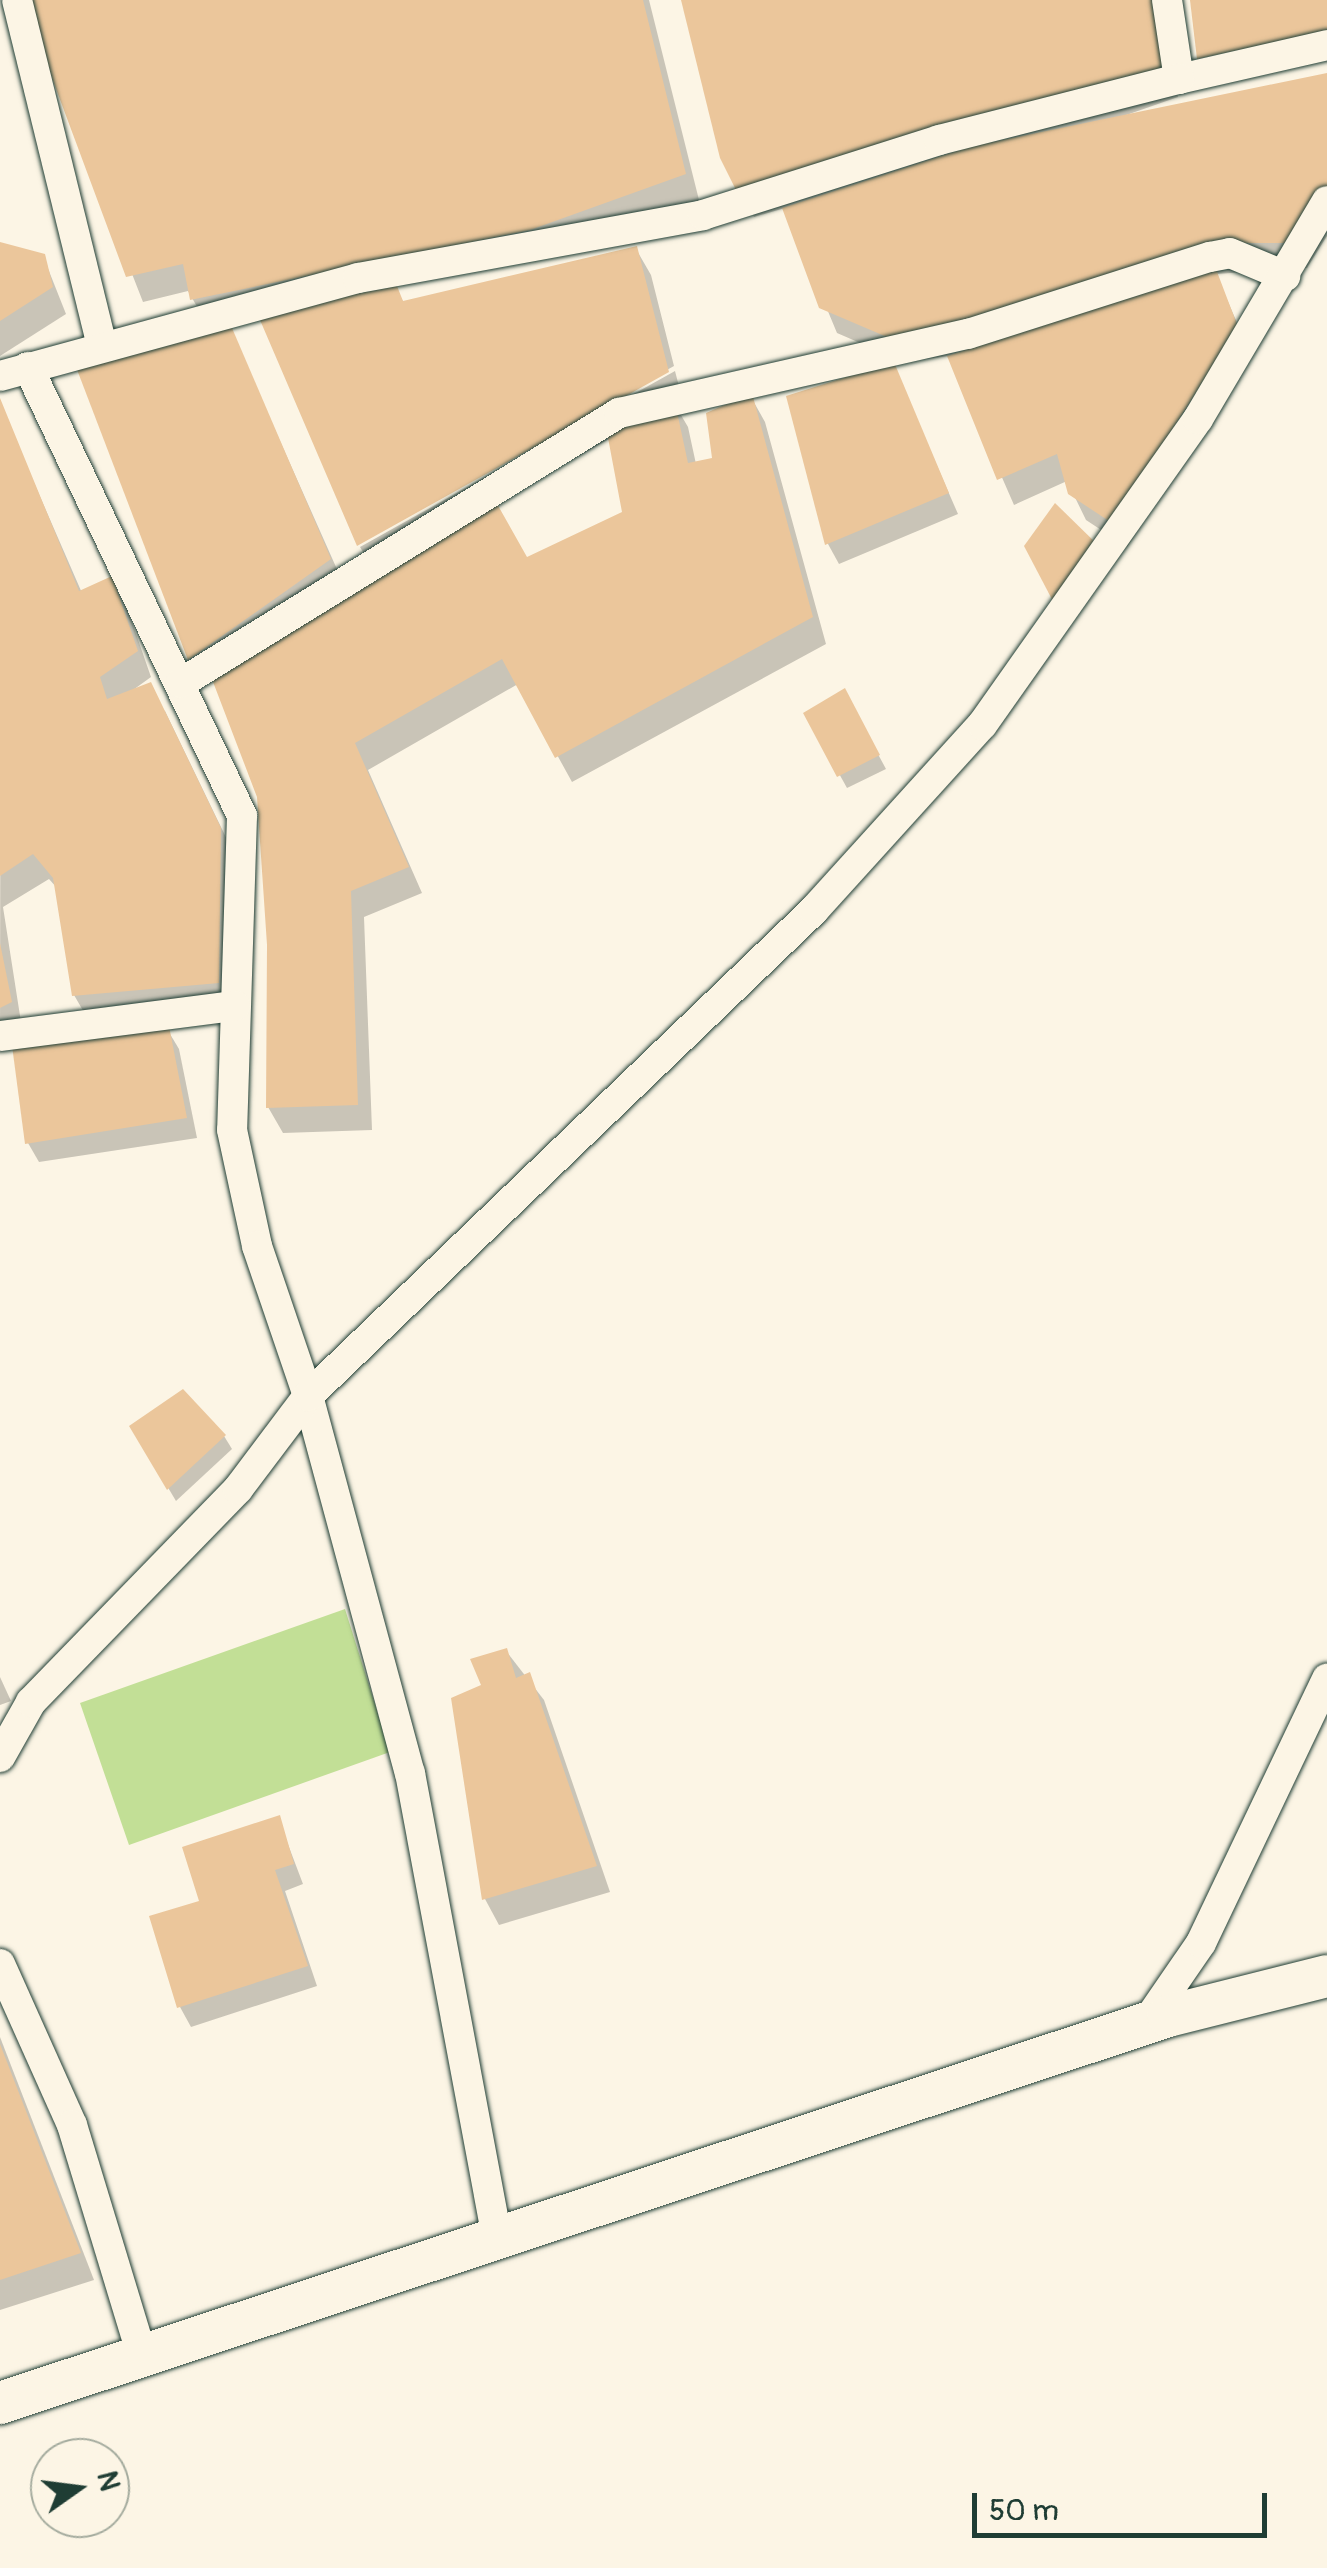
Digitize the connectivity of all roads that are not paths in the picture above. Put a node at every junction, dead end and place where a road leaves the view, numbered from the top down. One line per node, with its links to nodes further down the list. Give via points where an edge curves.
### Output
1 (16, 0): 7 (street)
2 (1167, 0): 4 (street)
3 (1327, 45): 4 (street)
4 (1179, 79): 7 (street, via 940,140 703,215 358,278)
5 (1327, 202): 6 (street)
6 (1285, 276): 9 (street, via 1246,257 1210,257 968,334 619,413); 12 (street, via 1198,420 982,725 814,910)
7 (102, 346): 8 (street)
8 (14, 372): 9 (street)
9 (182, 683): 10 (street, via 246,834)
10 (235, 1006): 11 (street); 12 (street, via 232,1130 257,1246)
11 (0, 1036)
12 (308, 1396): 14 (street, via 238,1489 31,1702); 18 (street, via 410,1773)
13 (1327, 1679): 17 (street, via 1201,1942)
14 (0, 1756)
15 (0, 1964): 19 (street, via 72,2125)
16 (1327, 1976): 17 (street)
17 (1146, 2023): 18 (street)
18 (498, 2243): 19 (street)
19 (143, 2358): 20 (street)
20 (0, 2403)

